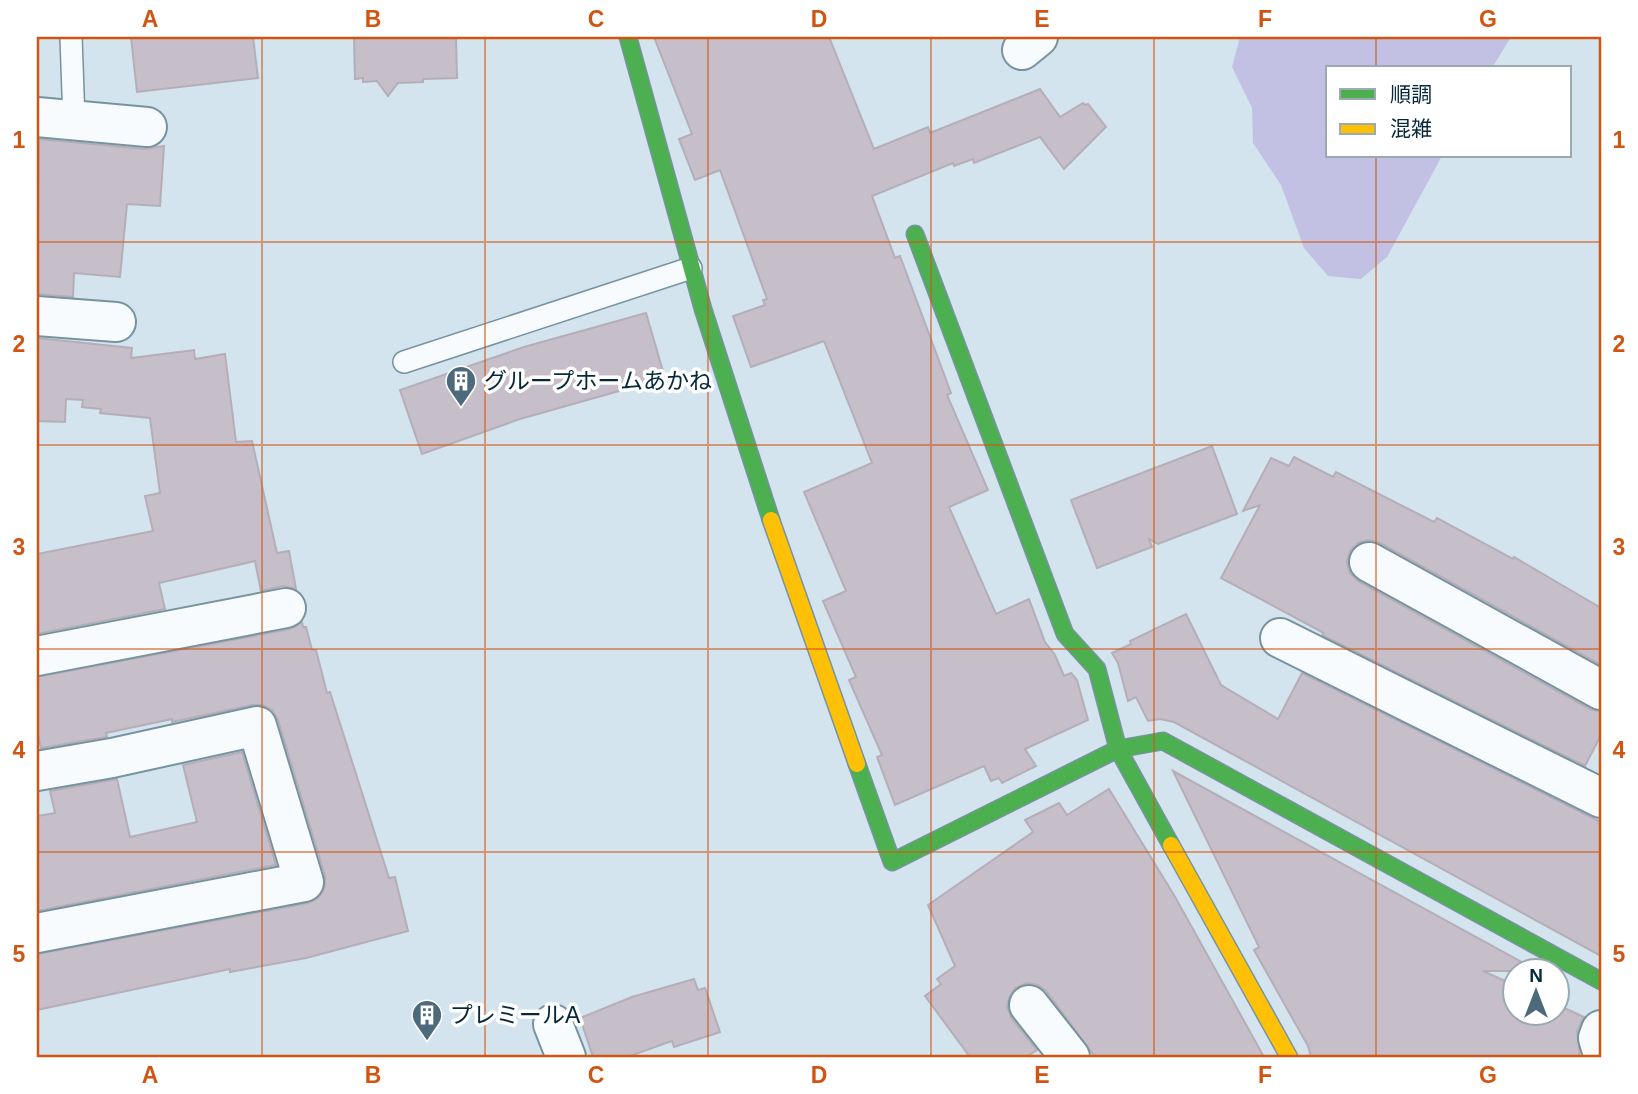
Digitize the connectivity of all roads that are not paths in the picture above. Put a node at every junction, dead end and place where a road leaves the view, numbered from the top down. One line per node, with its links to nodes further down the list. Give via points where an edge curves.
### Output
1 (71, 37): 4 (lane)
2 (628, 37): 7 (street)
3 (37, 117): 4 (street)
4 (75, 121): 5 (street)
5 (147, 127)
6 (915, 234): 16 (street, via 1065,634 1097,669)
7 (691, 268): 10 (lane); 16 (street, via 789,577 891,862)
8 (37, 316): 9 (street)
9 (116, 322)
10 (404, 362)
11 (1369, 562): 15 (street)
12 (286, 608): 14 (street)
13 (1280, 638): 18 (street)
14 (37, 656)
15 (1601, 690)
16 (1118, 749): 20 (street, via 1163,741); 25 (street)
17 (37, 771): 19 (street, via 257,726 304,882)
18 (1601, 799)
19 (37, 933)
20 (1601, 981)
21 (1029, 1005): 24 (street)
22 (1601, 1031): 23 (street)
23 (1601, 1048)
24 (1070, 1057)
25 (1289, 1057)

